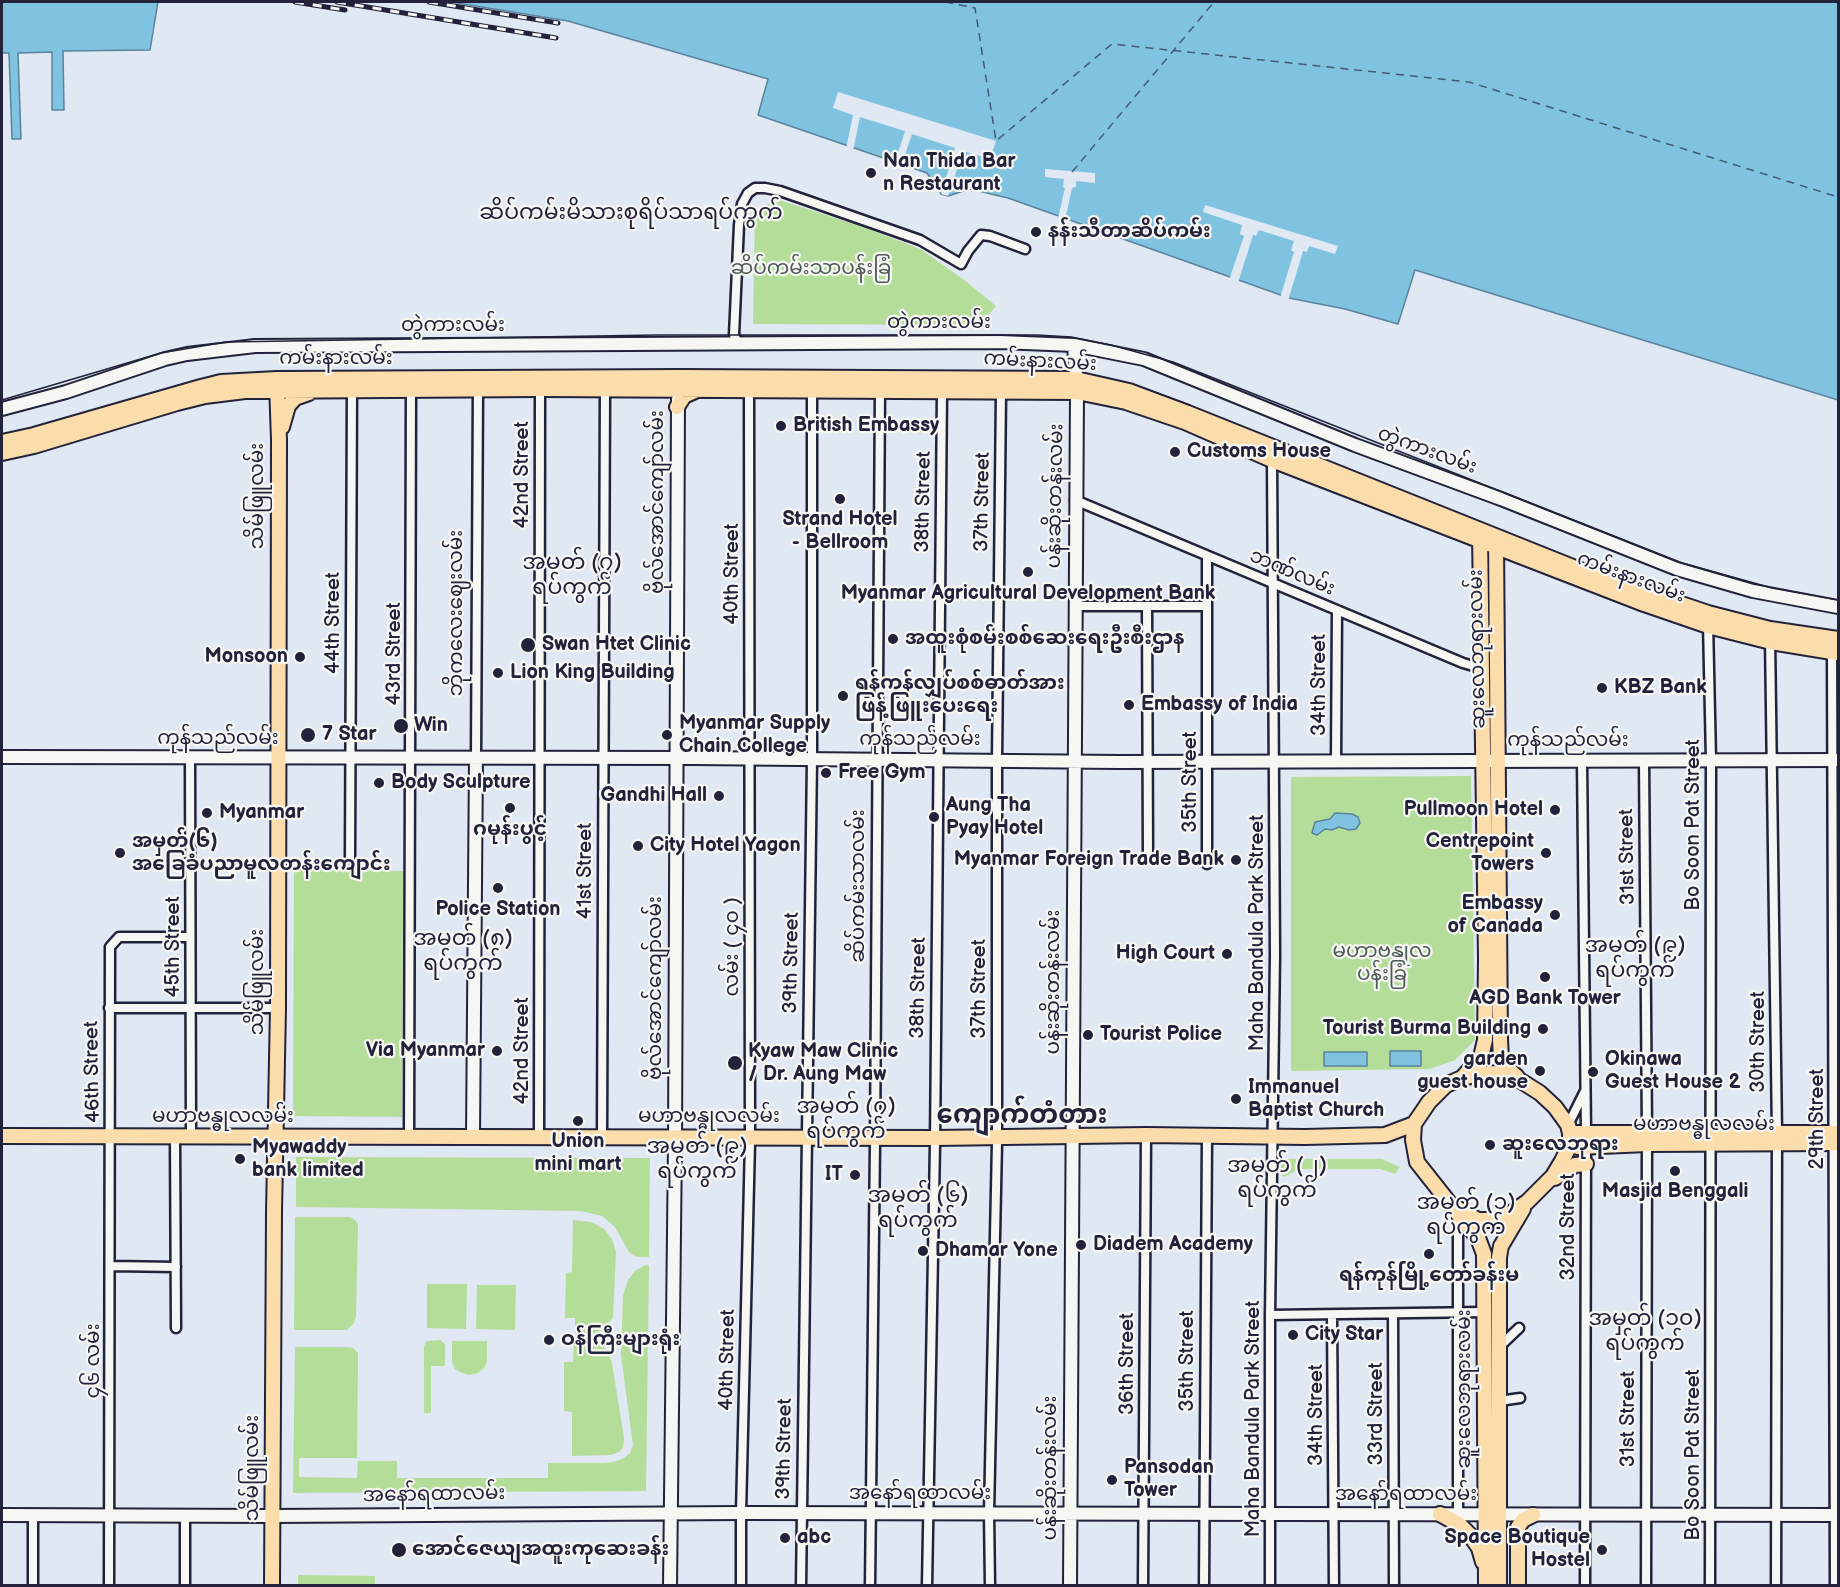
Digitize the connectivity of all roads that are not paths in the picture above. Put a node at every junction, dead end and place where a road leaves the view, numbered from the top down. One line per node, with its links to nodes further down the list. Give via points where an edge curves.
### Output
1 (1025, 249): 2 (street, via 981,235 962,264 920,240 780,191 755,188 742,204 739,225 734,335)
2 (738, 343): 3 (main road, တွဲကားလမ်း); 21 (main road, တွဲကားလမ်း, via 255,346 165,359)
3 (1074, 345): 9 (main road, ပန်းဆိုးတန်းလမ်း); 35 (main road, တွဲကားလမ်း, via 1144,359 1677,569 1791,600)
4 (679, 383): 5 (main road, ကမ်းနားလမ်း); 6 (main road, ကမ်းနားလမ်း); 14 (main road, ကမ်းနားလမ်း); 15 (main road, ကမ်းနားလမ်း); 20 (main road, ဗိုလ်အောင်ကျော်လမ်း)
5 (478, 384): 8 (main road, ကမ်းနားလမ်း); 11 (main road, ကမ်းနားလမ်း); 12 (main road, ကမ်းနားလမ်း); 47 (street, ဘိုကလေးဈေးလမ်း)
6 (812, 384): 7 (main road, ကမ်းနားလမ်း); 16 (main road, ကမ်းနားလမ်း); 52 (street, 39th Street)
7 (879, 384): 9 (main road, ကမ်းနားလမ်း); 18 (main road, ကမ်းနားလမ်း); 53 (street, ဆိပ်ကမ်းသာလမ်း)
8 (277, 385): 10 (main road, ကမ်းနားလမ်း); 17 (main road, ကမ်းနားလမ်း); 22 (main road, ကမ်းနားလမ်း, via 211,384); 23 (main road, သိမ်ဖြူလမ်း)
9 (1076, 386): 19 (main road, ကမ်းနားလမ်း); 26 (main road, ကမ်းနားလမ်း, via 1186,417); 27 (main road, ပန်းဆိုးတန်းလမ်း)
10 (345, 389): 11 (main road, ကမ်းနားလမ်း); 23 (main road, via 294,398); 45 (street, 44th Street)
11 (411, 389): 46 (street, 43rd Street)
12 (540, 389): 13 (main road, ကမ်းနားလမ်း); 48 (street, 42nd Street)
13 (605, 389): 14 (main road, ကမ်းနားလမ်း); 49 (street, 41st Street)
14 (658, 390): 20 (main road, via 672,396)
15 (699, 390): 16 (main road, ကမ်းနားလမ်း); 20 (main road, via 684,396)
16 (749, 390): 51 (street, 40th Street)
17 (245, 391): 22 (main road, ကမ်းနားလမ်း, via 205,396); 23 (main road, via 266,398)
18 (942, 391): 19 (main road, ကမ်းနားလမ်း); 54 (street, 38th Street)
19 (1001, 392): 55 (street, 37th Street)
20 (678, 407): 50 (main road, ဗိုလ်အောင်ကျော်လမ်း)
21 (2, 409)
22 (34, 440): 24 (main road, ကမ်းနားလမ်း); 25 (main road, ကမ်းနားလမ်း)
23 (279, 440): 44 (main road, သိမ်ဖြူလမ်း)
24 (2, 442)
25 (2, 453)
26 (1272, 454): 28 (main road, ကမ်းနားလမ်း); 31 (street, Maha Bandula Park Street)
27 (1075, 500): 30 (street, ဘဏ်လမ်း); 32 (main road, ပန်းဆိုးတန်းလမ်း)
28 (1480, 535): 29 (main road, ကမ်းနားလမ်း); 40 (main road, ဆူးလေဘုရားလမ်း)
29 (1496, 542): 37 (main road, ကမ်းနားလမ်း); 41 (main road, ဆူးလေဘုရားလမ်း)
30 (1207, 556): 31 (street, ဘဏ်လမ်း); 34 (street, 35th Street)
31 (1272, 582): 36 (street, ဘဏ်လမ်း); 64 (street, Maha Bandula Park Street)
32 (1075, 606): 33 (street); 61 (main road, ပန်းဆိုးတန်းလမ်း)
33 (1147, 606): 34 (street); 62 (street)
34 (1208, 606): 63 (street, 35th Street)
35 (1839, 607)
36 (1337, 610): 40 (street, ဘဏ်လမ်း); 65 (street, 34th Street)
37 (1708, 619): 38 (main road, ကမ်းနားလမ်း); 58 (street, Bo Soon Pat Street)
38 (1770, 635): 39 (main road, ကမ်းနားလမ်း); 59 (street, 30th Street)
39 (1835, 646): 60 (street, 29th Street)
40 (1482, 669): 41 (street, ဘဏ်လမ်း); 66 (main road, ဆူးလေဘုရားလမ်း)
41 (1497, 669): 67 (main road, ဆူးလေဘုရားလမ်း)
42 (2, 757): 43 (main road, ကုန်သည်လမ်း)
43 (190, 758): 44 (main road, ကုန်သည်လမ်း); 71 (street, 45th Street)
44 (278, 758): 45 (main road, ကုန်သည်လမ်း); 74 (main road, သိမ်ဖြူလမ်း)
45 (350, 758): 46 (main road, ကုန်သည်လမ်း); 69 (street, 44th Street)
46 (411, 758): 47 (main road, ကုန်သည်လမ်း); 84 (street, 43rd Street)
47 (476, 758): 48 (main road, ကုန်သည်လမ်း); 85 (main road, ဘိုကလေးဈေးလမ်း)
48 (538, 758): 49 (main road, ကုန်သည်လမ်း); 86 (street, 42nd Street)
49 (603, 758): 50 (main road, ကုန်သည်လမ်း); 87 (street, 41st Street)
50 (676, 758): 51 (main road, ကုန်သည်လမ်း); 88 (main road, ဗိုလ်အောင်ကျော်လမ်း)
51 (749, 759): 52 (main road, ကုန်သည်လမ်း); 93 (street, လမ်း ( ၄၀ ))
52 (812, 759): 53 (main road, ကုန်သည်လမ်း); 99 (street, 39th Street)
53 (876, 760): 54 (main road, ကုန်သည်လမ်း); 100 (street, ဆိပ်ကမ်းသာလမ်း)
54 (938, 760): 55 (main road, ကုန်သည်လမ်း); 103 (street, 38th Street)
55 (997, 760): 61 (main road, ကုန်သည်လမ်း); 101 (street, 37th Street)
56 (1582, 760): 57 (main road, ကုန်သည်လမ်း); 67 (main road, ကုန်သည်လမ်း); 77 (street, 32nd Street)
57 (1644, 760): 58 (main road, ကုန်သည်လမ်း); 96 (street, 31st Street)
58 (1711, 760): 59 (main road, ကုန်သည်လမ်း); 97 (street, Bo Soon Pat Street)
59 (1773, 760): 60 (main road, ကုန်သည်လမ်း); 90 (street, 30th Street)
60 (1836, 760): 91 (street, 29th Street)
61 (1074, 761): 62 (main road, ကုန်သည်လမ်း); 80 (main road, ပန်းဆိုးတန်းလမ်း)
62 (1148, 761): 63 (main road, ကုန်သည်လမ်း); 68 (street)
63 (1207, 761): 64 (main road, ကုန်သည်လမ်း); 70 (street, 35th Street)
64 (1275, 761): 65 (main road, ကုန်သည်လမ်း); 89 (street, Maha Bandula Park Street)
65 (1336, 761): 66 (main road, ကုန်သည်လမ်း)
66 (1484, 761): 67 (main road, ကုန်သည်လမ်း); 75 (main road, ဆူးလေဘုရားလမ်း, via 1485,1040 1481,1057)
67 (1499, 761): 76 (main road, ဆူးလေဘုရားလမ်း, via 1501,1057)
68 (1148, 856)
69 (350, 858)
70 (1207, 864)
71 (190, 937): 72 (street, 46th Street, via 114,941 110,947); 73 (street, 45th Street)
72 (109, 1008): 73 (street); 92 (street, 46th Street)
73 (190, 1008): 74 (street); 82 (street, 45th Street)
74 (278, 1008): 83 (main road, သိမ်ဖြူလမ်း)
75 (1462, 1078): 76 (main road, via 1498,1074); 78 (main road, via 1446,1085)
76 (1521, 1080): 79 (main road, via 1555,1107)
77 (1586, 1089): 79 (street); 102 (street, 32nd Street)
78 (1414, 1124): 89 (main road, မဟာဗန္ဓုလလမ်း, via 1385,1135); 107 (main road, via 1417,1162)
79 (1569, 1134): 102 (main road, မဟာဗန္ဓုလလမ်း); 105 (main road, via 1558,1169)
80 (1073, 1135): 94 (main road, မဟာဗန္ဓုလလမ်း); 101 (main road, မဟာဗန္ဓုလလမ်း); 126 (main road, ပန်းဆိုးတန်းလမ်း)
81 (2, 1136): 92 (main road, မဟာဗန္ဓုလလမ်း)
82 (191, 1136): 83 (main road, မဟာဗန္ဓုလလမ်း); 98 (main road, မဟာဗန္ဓုလလမ်း)
83 (275, 1136): 84 (main road, မဟာဗန္ဓုလလမ်း); 146 (main road, သိမ်ဖြူလမ်း)
84 (409, 1136): 85 (main road, မဟာဗန္ဓုလလမ်း)
85 (473, 1136): 86 (main road, မဟာဗန္ဓုလလမ်း)
86 (539, 1136): 87 (main road, မဟာဗန္ဓုလလမ်း)
87 (602, 1136): 88 (main road, မဟာဗန္ဓုလလမ်း)
88 (675, 1136): 93 (main road, မဟာဗန္ဓုလလမ်း); 120 (main road, ဗိုလ်အောင်ကျော်လမ်း)
89 (1273, 1137): 95 (main road, မဟာဗန္ဓုလလမ်း); 113 (street, Maha Bandula Park Street)
90 (1777, 1138): 91 (main road, မဟာဗန္ဓုလလမ်း); 97 (main road, မဟာဗန္ဓုလလမ်း); 144 (street, 30th Street)
91 (1837, 1138): 145 (street, 29th Street)
92 (111, 1139): 98 (main road, မဟာဗန္ဓုလလမ်း); 108 (street, ၄၆ လမ်း)
93 (750, 1139): 99 (main road, မဟာဗန္ဓုလလမ်း); 121 (street, 40th Street)
94 (1146, 1139): 95 (main road, မဟာဗန္ဓုလလမ်း); 127 (street, 36th Street)
95 (1207, 1139): 128 (street, 35th Street)
96 (1647, 1139): 97 (main road, မဟာဗန္ဓုလလမ်း); 102 (main road, မဟာဗန္ဓုလလမ်း); 137 (street, 31st Street)
97 (1711, 1139): 138 (street, Bo Soon Pat Street)
98 (175, 1140): 109 (street)
99 (806, 1140): 100 (main road, မဟာဗန္ဓုလလမ်း); 122 (street, 39th Street)
100 (875, 1140): 103 (main road, မဟာဗန္ဓုလလမ်း); 123 (street, ဆိပ်ကမ်းသာလမ်း)
101 (997, 1140): 103 (main road, မဟာဗန္ဓုလလမ်း); 125 (street, 37th Street)
102 (1586, 1140): 104 (street, 32nd Street)
103 (935, 1141): 124 (street, 38th Street)
104 (1586, 1164): 105 (main road, via 1575,1165); 136 (street, 32nd Street)
105 (1541, 1188): 106 (main road)
106 (1527, 1202): 107 (main road, via 1508,1217 1491,1222); 117 (main road, ဆူးလေဘုရားလမ်း, via 1501,1246)
107 (1454, 1209): 110 (main road, ဆူးလေဘုရားလမ်း, via 1482,1246); 112 (street)
108 (111, 1266): 109 (street); 141 (street, ၄၆ လမ်း)
109 (176, 1267): 115 (street)
110 (1484, 1312): 112 (street); 134 (main road, ဆူးလေဘုရားလမ်း)
111 (1393, 1314): 112 (street); 114 (street); 131 (street, 33rd Street)
112 (1457, 1314): 133 (street)
113 (1270, 1315): 114 (street); 129 (street, Maha Bandula Park Street)
114 (1332, 1316): 130 (street, 34th Street)
115 (176, 1328)
116 (1520, 1328): 117 (street)
117 (1499, 1348): 119 (main road, ဆူးလေဘုရားလမ်း)
118 (1520, 1398): 119 (street)
119 (1499, 1401): 135 (main road, ဆူးလေဘုရားလမ်း)
120 (671, 1513): 121 (main road, အနော်ရထာလမ်း); 146 (main road, အနော်ရထာလမ်း); 152 (main road, ဗိုလ်အောင်ကျော်လမ်း)
121 (741, 1513): 122 (main road, အနော်ရထာလမ်း); 153 (street, 40th Street)
122 (801, 1513): 123 (main road, အနော်ရထာလမ်း); 154 (street, 39th Street)
123 (870, 1513): 124 (main road, အနော်ရထာလမ်း); 155 (street)
124 (928, 1513): 125 (main road, အနော်ရထာလမ်း); 156 (street, 38th Street)
125 (989, 1513): 126 (main road, အနော်ရထာလမ်း); 157 (street, 37th Street)
126 (1070, 1513): 127 (main road, အနော်ရထာလမ်း); 158 (main road, ပန်းဆိုးတန်းလမ်း)
127 (1143, 1513): 128 (main road, အနော်ရထာလမ်း); 159 (street, 36th Street)
128 (1204, 1514): 129 (main road, အနော်ရထာလမ်း); 160 (street, 35th Street)
129 (1270, 1514): 130 (main road, အနော်ရထာလမ်း); 161 (street, Maha Bandula Park Street)
130 (1333, 1514): 131 (main road, အနော်ရထာလမ်း); 162 (street, 34th Street)
131 (1394, 1514): 132 (main road, အနော်ရထာလမ်း); 163 (street, 33rd Street)
132 (1440, 1514): 133 (main road, အနော်ရထာလမ်း); 147 (main road, via 1470,1535)
133 (1458, 1514): 134 (main road, အနော်ရထာလမ်း)
134 (1485, 1514): 135 (main road, အနော်ရထာလမ်း); 147 (main road, ဆူးလေဘုရားလမ်း)
135 (1500, 1514): 143 (main road, အနော်ရထာလမ်း); 165 (main road, ဆူးလေဘုရားလမ်း)
136 (1584, 1514): 137 (main road, အနော်ရထာလမ်း); 143 (main road, အနော်ရထာလမ်း); 167 (street, 32nd Street)
137 (1645, 1514): 138 (main road, အနော်ရထာလမ်း); 168 (street, 31st Street)
138 (1710, 1514): 144 (main road, အနော်ရထာလမ်း); 169 (street, Bo Soon Pat Street)
139 (2, 1515): 140 (main road, အနော်ရထာလမ်း)
140 (33, 1515): 141 (main road, အနော်ရထာလမ်း); 148 (street)
141 (110, 1515): 142 (main road, အနော်ရထာလမ်း); 149 (street, ၄၆ လမ်း)
142 (185, 1515): 146 (main road, အနော်ရထာလမ်း); 150 (street)
143 (1533, 1515): 166 (main road, via 1518,1527)
144 (1775, 1515): 145 (main road, အနော်ရထာလမ်း); 170 (street, 30th Street)
145 (1837, 1515): 171 (street, 29th Street)
146 (272, 1516): 151 (main road, သိမ်ဖြူလမ်း)
147 (1486, 1570): 164 (main road, ဆူးလေဘုရားလမ်း)
148 (33, 1586)
149 (109, 1586)
150 (185, 1586)
151 (272, 1586)
152 (670, 1586)
153 (741, 1586)
154 (801, 1586)
155 (870, 1586)
156 (927, 1586)
157 (990, 1586)
158 (1070, 1586)
159 (1143, 1586)
160 (1204, 1586)
161 (1270, 1586)
162 (1334, 1586)
163 (1394, 1586)
164 (1486, 1586)
165 (1499, 1586)
166 (1518, 1586)
167 (1585, 1586)
168 (1646, 1586)
169 (1710, 1586)
170 (1776, 1586)
171 (1835, 1586)

